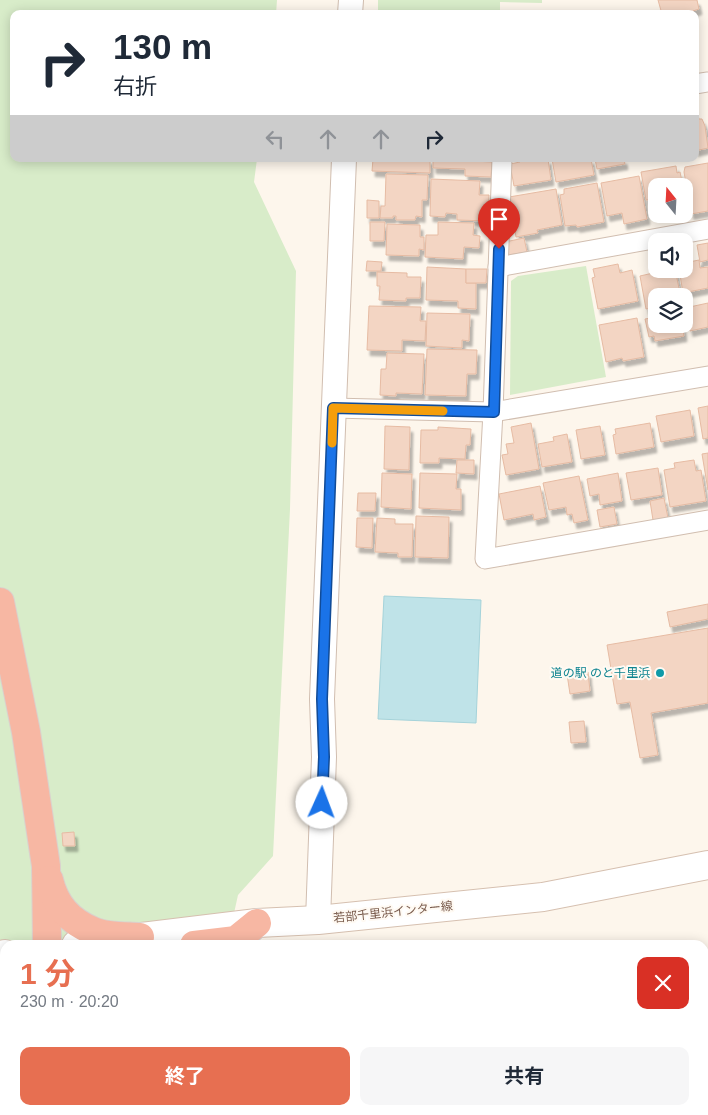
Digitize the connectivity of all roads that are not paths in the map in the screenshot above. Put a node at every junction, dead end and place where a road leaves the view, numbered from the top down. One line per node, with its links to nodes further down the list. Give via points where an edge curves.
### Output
1 (344, 162): 6 (street)
2 (502, 162): 4 (street)
3 (708, 229): 4 (street)
4 (498, 267): 7 (street)
5 (708, 376): 7 (street)
6 (333, 408): 7 (street); 12 (street, via 322,689 324,757)
7 (494, 412): 8 (street, via 485,559)
8 (708, 520)
9 (0, 602): 11 (highway, via 26,732)
10 (708, 865): 12 (main road, 若部千里浜インター線, via 543,897)
11 (46, 866): 14 (highway, via 52,891 61,909 74,920 94,932); 15 (highway)
12 (318, 920): 13 (main road, 若部千里浜インター線)
13 (257, 923): 14 (main road, 若部千里浜インター線); 17 (highway)
14 (140, 937): 16 (main road, 若部千里浜インター線)
15 (47, 940)
16 (116, 940)
17 (236, 940)

